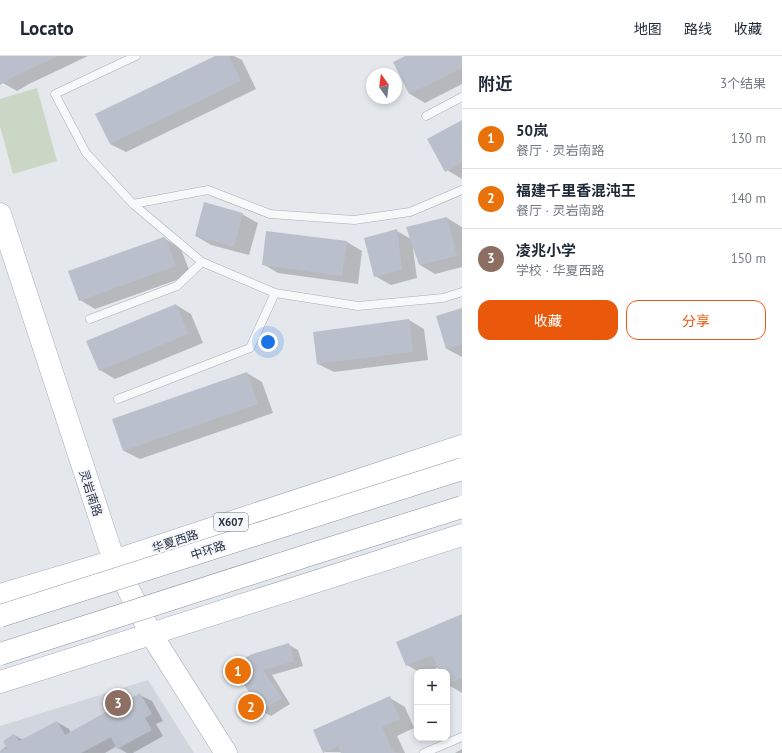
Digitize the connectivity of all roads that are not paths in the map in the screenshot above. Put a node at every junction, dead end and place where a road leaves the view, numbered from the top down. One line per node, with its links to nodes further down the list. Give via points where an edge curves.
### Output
1 (136, 56): 5 (lane, via 55,94 86,154)
2 (462, 97): 3 (lane)
3 (426, 116)
4 (462, 190): 5 (lane, via 410,212 354,220 270,214 208,190)
5 (133, 204): 7 (lane)
6 (0, 214): 16 (main road, 灵岩南路)
7 (202, 262): 9 (lane); 10 (lane, via 177,286)
8 (462, 292): 9 (lane, via 443,298 358,306)
9 (275, 293): 11 (lane, via 250,348)
10 (90, 319)
11 (118, 399)
12 (462, 446): 16 (main road, 华夏西路 / X607)
13 (462, 469): 18 (main road, 中环路, bridge)
14 (462, 508): 20 (main road, bridge)
15 (462, 534): 19 (main road)
16 (114, 561): 17 (main road, 华夏西路 / X607); 19 (main road, 灵岩南路)
17 (0, 595)
18 (0, 616)
19 (151, 634): 21 (main road); 23 (main road, 灵岩南路)
20 (0, 654)
21 (0, 682)
22 (462, 737): 24 (lane)
23 (226, 753)
24 (424, 753)

